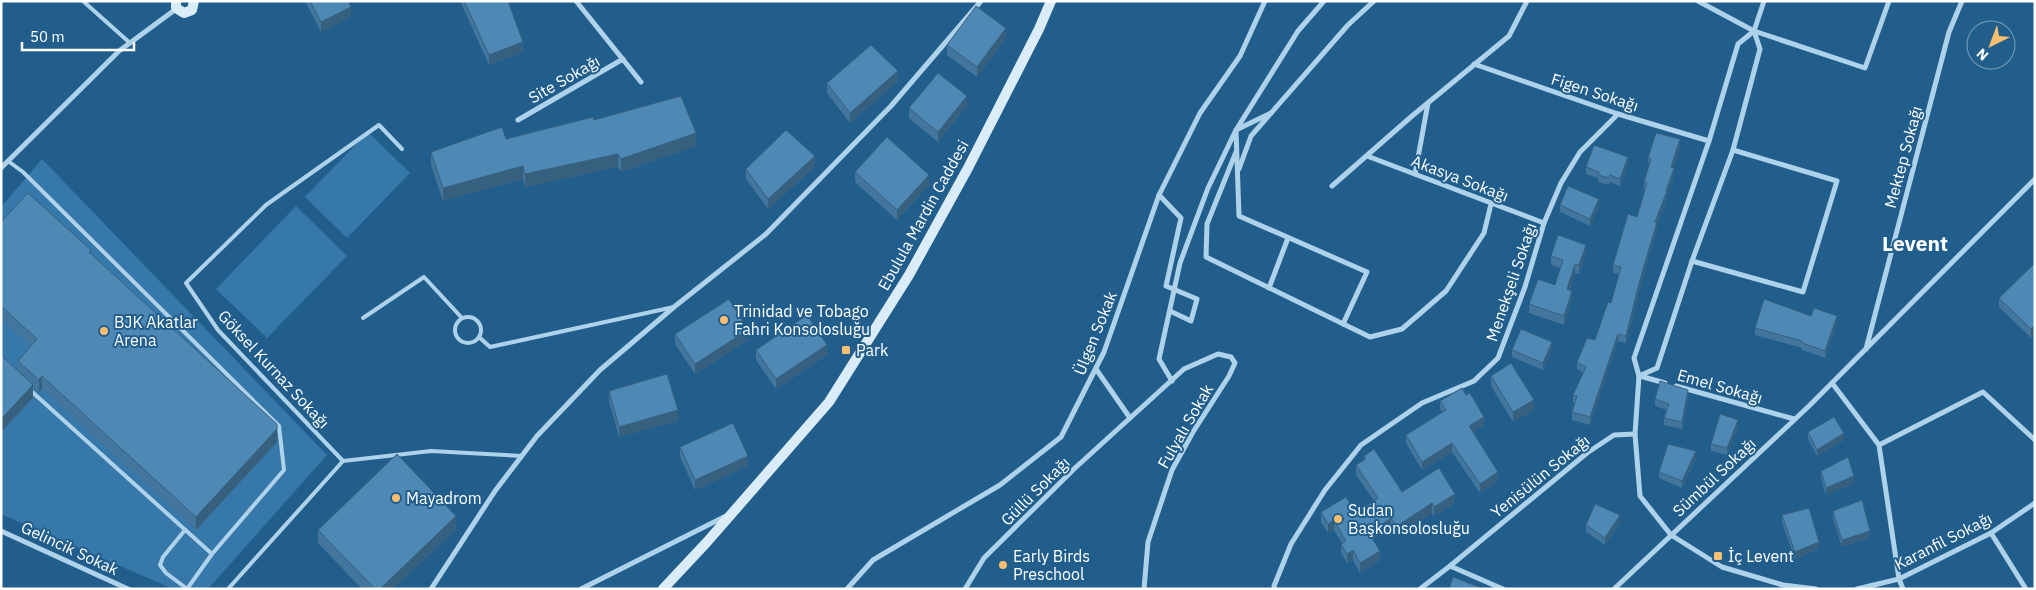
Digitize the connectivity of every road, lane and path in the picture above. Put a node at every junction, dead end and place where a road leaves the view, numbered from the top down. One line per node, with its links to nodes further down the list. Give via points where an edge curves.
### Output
1 (83, 1): 16 (lane)
2 (194, 1): 14 (street, via 190,12 184,13)
3 (576, 1): 17 (street)
4 (981, 1): 43 (street, via 891,106 766,234)
5 (1051, 1): 64 (street, Ebulula Mardin Caddesi, via 968,168 909,275 829,402)
6 (1265, 1): 36 (street, Ülgen Sokak, via 1240,56 1200,113)
7 (1324, 1): 24 (street, via 1298,31)
8 (1374, 1): 21 (street, via 1348,25)
9 (1527, 1): 18 (street, via 1508,36)
10 (1698, 1): 15 (street)
11 (1764, 1): 15 (street)
12 (1889, 1): 15 (street, via 1866,68)
13 (1962, 1): 49 (street, Mektep Sokağı, via 1949,32)
14 (176, 5): 16 (street)
15 (1754, 31): 25 (street, via 1738,44); 28 (street, via 1760,49)
16 (130, 43): 30 (street)
17 (622, 59): 19 (street); 23 (street, Site Sokağı)
18 (1474, 64): 20 (street); 22 (street, Figen Sokağı)
19 (641, 82)
20 (1428, 103): 29 (street); 33 (street)
21 (1274, 112): 24 (street); 32 (street, via 1251,136)
22 (1618, 114): 25 (street, Figen Sokağı); 38 (street, Menekşeli Sokağı, via 1580,152 1561,183)
23 (518, 120)
24 (1236, 130): 27 (street); 42 (street, via 1208,188 1180,263)
25 (1708, 141): 52 (street, via 1634,358)
26 (402, 149): 62 (lane, Göksel Kurnaz Sokağı, via 379,126 266,205 186,283 218,330)
27 (1237, 150): 32 (street); 41 (street, via 1207,224 1206,257)
28 (1733, 150): 40 (street); 40 (street, via 1837,180 1803,292)
29 (1367, 156): 33 (street, Akasya Sokağı); 35 (street)
30 (8, 161): 31 (street); 69 (lane, via 23,172 279,426 284,470)
31 (1, 168)
32 (1238, 172): 39 (street, via 1239,216)
33 (1415, 174): 37 (street, Akasya Sokağı)
34 (2035, 179): 49 (street, Sümbül Sokağı)
35 (1332, 186)
36 (1159, 195): 42 (street, via 1180,218 1166,286); 50 (street, Ülgen Sokak)
37 (1491, 204): 38 (street, Akasya Sokağı); 47 (street, via 1484,233 1446,291 1402,329 1370,337)
38 (1544, 222): 82 (street, Menekşeli Sokağı, via 1525,287 1498,358 1474,381 1422,403 1362,444 1325,490 1291,544)
39 (1288, 238): 41 (street); 47 (street, via 1367,272)
40 (1692, 261): 52 (street, via 1657,368)
41 (1269, 288): 47 (street)
42 (1175, 289): 44 (street); 44 (street, via 1197,299 1192,321)
43 (674, 307): 48 (lane, via 490,347); 61 (street, via 600,370)
44 (1170, 311): 53 (street, via 1159,359)
45 (363, 318): 46 (lane, via 424,277)
46 (462, 318): 48 (lane, via 476,318 482,331); 48 (lane, via 456,325 456,334 462,341 471,343)
47 (1343, 324)
48 (479, 338)
49 (1866, 350): 54 (street, Sümbül Sokağı)
50 (1096, 368): 56 (street); 79 (street, Ülgen Sokak, via 1060,437 1000,486 873,560)
51 (1184, 369): 53 (street, Güllü Sokağı); 81 (street, Fulyalı Sokak, via 1218,354 1231,357 1235,363 1172,470 1148,542)
52 (1639, 376): 57 (street, Emel Sokağı); 58 (street)
53 (1172, 381): 56 (street, Güllü Sokağı)
54 (1832, 383): 57 (street, Sümbül Sokağı); 60 (street)
55 (23, 384): 66 (lane)
56 (1130, 418): 80 (street, Güllü Sokağı, via 984,558)
57 (1794, 419): 68 (street, Sümbül Sokağı)
58 (1635, 434): 68 (street, via 1640,496); 70 (street, Yenisülün Sokağı, via 1614,434 1587,453)
59 (2035, 440): 60 (street, via 1983,392)
60 (1879, 446): 71 (street)
61 (522, 456): 62 (lane, via 431,452); 76 (street, via 495,491)
62 (342, 461): 75 (lane)
63 (2035, 503): 67 (street, Karanfil Sokağı)
64 (733, 513): 77 (street); 78 (street, Ebulula Mardin Caddesi)
65 (1, 530): 74 (street, Gelincik Sokak)
66 (185, 530): 69 (lane); 73 (lane, via 160,564 166,573)
67 (1991, 533): 71 (street, Karanfil Sokağı); 89 (street)
68 (1671, 535): 72 (street, via 1722,567); 85 (street, Sümbül Sokağı)
69 (212, 554): 73 (lane)
70 (1450, 566): 83 (street, Yenisülün Sokağı); 84 (street)
71 (1899, 578): 87 (street, Karanfil Sokağı); 88 (street)
72 (1782, 587): 86 (street)
73 (186, 588)
74 (128, 589)
75 (228, 589)
76 (431, 589)
77 (581, 589)
78 (663, 589)
79 (846, 589)
80 (965, 589)
81 (1144, 589)
82 (1275, 589)
83 (1420, 589)
84 (1503, 589)
85 (1614, 589)
86 (1816, 589)
87 (1858, 589)
88 (1903, 589)
89 (2026, 589)

